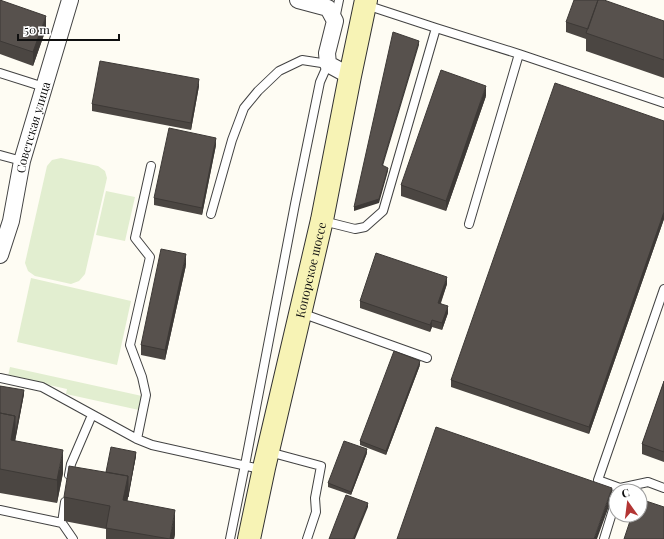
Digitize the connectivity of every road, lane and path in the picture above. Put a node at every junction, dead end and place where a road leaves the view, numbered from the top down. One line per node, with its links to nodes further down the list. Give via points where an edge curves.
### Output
1 (70, 0): 11 (street, Советская улица)
2 (298, 0): 5 (street, via 328,8)
3 (339, 0): 5 (lane)
4 (366, 2): 6 (lane); 10 (main road, Копорское шоссе)
5 (335, 21): 8 (street, via 327,53)
6 (436, 28): 7 (lane); 17 (lane, via 383,211 365,227 354,229)
7 (519, 54): 12 (lane); 18 (lane)
8 (328, 64): 10 (street); 16 (lane, via 302,60 279,71 244,108); 26 (lane, via 320,82 295,204)
9 (0, 73): 11 (lane)
10 (350, 76): 17 (main road, Копорское шоссе)
11 (44, 87): 14 (street, Советская улица)
12 (664, 103)
13 (0, 155): 14 (lane)
14 (22, 161): 19 (street, Советская улица)
15 (151, 166): 25 (lane, via 135,238 150,257 130,345 146,395)
16 (211, 214)
17 (322, 220): 21 (main road, Копорское шоссе)
18 (469, 224)
19 (0, 255)
20 (664, 289): 28 (lane, via 598,480)
21 (301, 313): 22 (lane); 26 (main road, Копорское шоссе)
22 (428, 358)
23 (0, 378): 24 (lane, via 42,387)
24 (92, 416): 25 (lane); 31 (lane, via 71,464)
25 (137, 439): 26 (lane, via 152,445)
26 (259, 462): 34 (lane); 35 (main road, Копорское шоссе); 36 (lane, via 321,466 315,498 316,512)
27 (644, 483): 29 (lane)
28 (608, 484)
29 (664, 488)
30 (0, 510): 31 (lane)
31 (62, 523): 33 (lane)
32 (609, 523): 37 (lane)
33 (73, 539)
34 (230, 539)
35 (249, 539)
36 (307, 539)
37 (604, 539)

